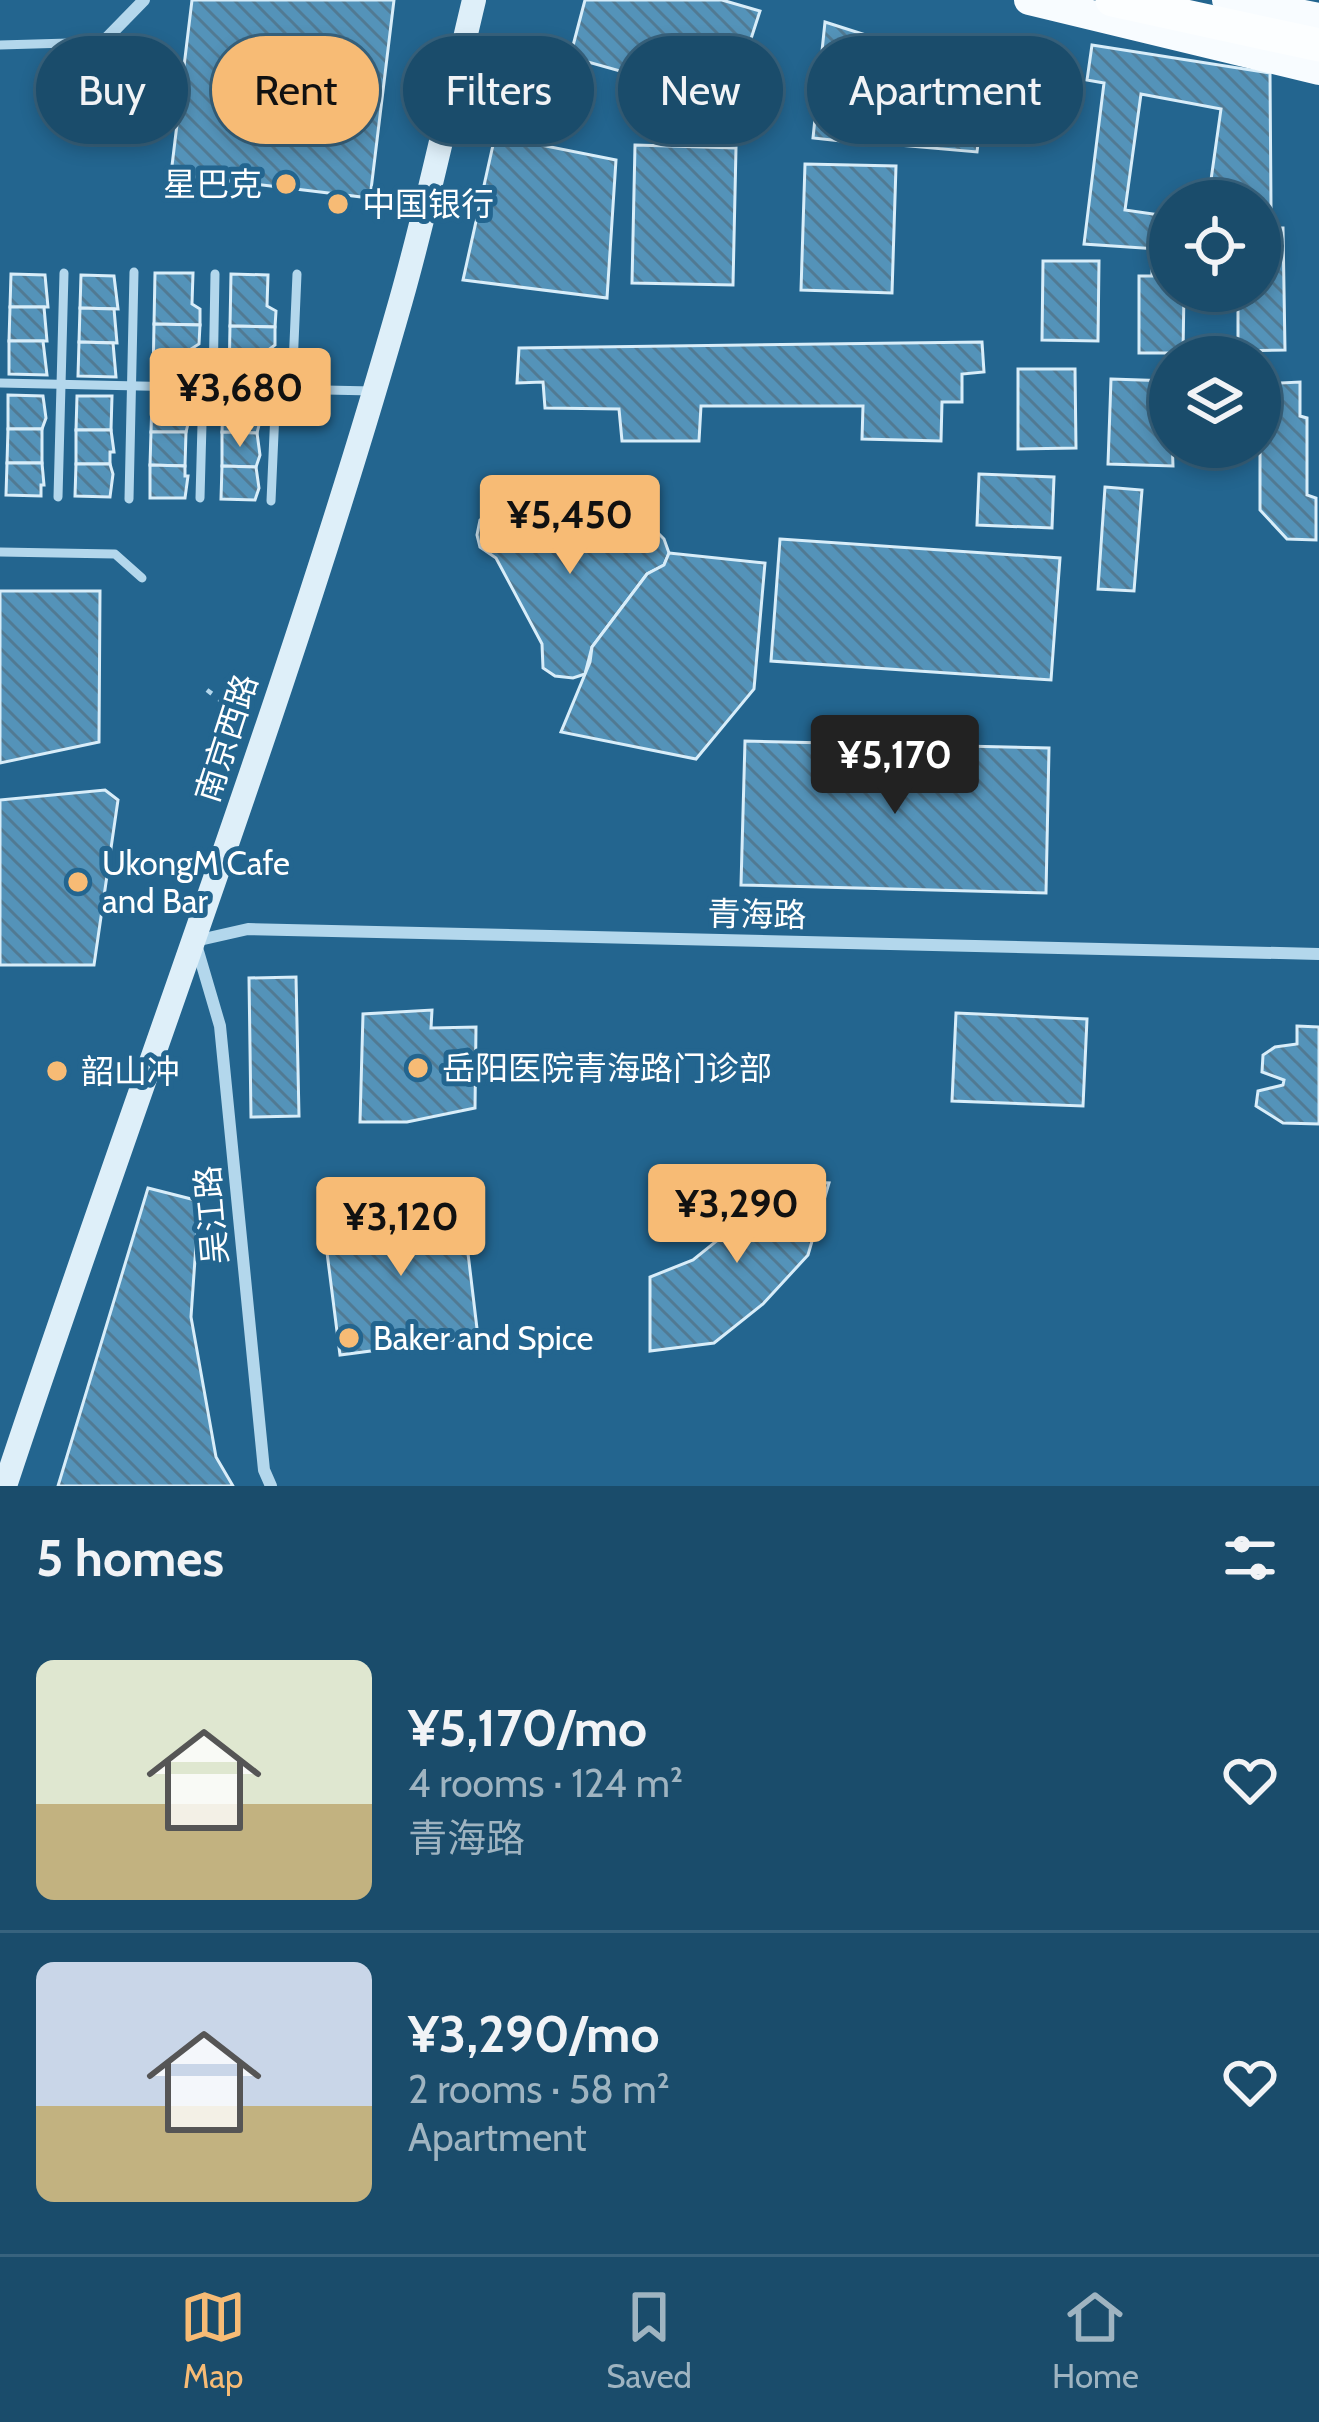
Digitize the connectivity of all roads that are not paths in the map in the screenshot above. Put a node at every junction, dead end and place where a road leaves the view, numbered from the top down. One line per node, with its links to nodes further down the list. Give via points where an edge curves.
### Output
1 (143, 0): 7 (street)
2 (474, 0): 21 (main road, 南京西路)
3 (1029, 0): 8 (main road)
4 (1112, 0): 8 (highway)
5 (1186, 0): 8 (highway)
6 (1227, 0): 8 (main road)
7 (109, 36)
8 (1317, 41)
9 (36, 44): 10 (lane)
10 (0, 45)
11 (64, 272): 16 (lane)
12 (134, 272): 17 (lane)
13 (215, 274): 18 (lane)
14 (297, 274): 20 (lane)
15 (0, 383): 16 (lane)
16 (61, 384): 17 (lane); 22 (lane)
17 (132, 386): 18 (lane); 24 (lane)
18 (208, 387): 19 (lane); 23 (lane)
19 (276, 389): 20 (lane); 25 (lane)
20 (292, 389): 21 (lane)
21 (373, 392): 28 (main road, 南京西路)
22 (58, 496)
23 (200, 498)
24 (129, 499)
25 (271, 501)
26 (0, 552): 27 (lane, via 115,554)
27 (142, 578)
28 (195, 941): 29 (street, 青海路, via 248,929); 30 (main road, 南京西路); 31 (street, 吴江路, via 220,1026)
29 (1319, 954)
30 (5, 1486)
31 (271, 1486)

